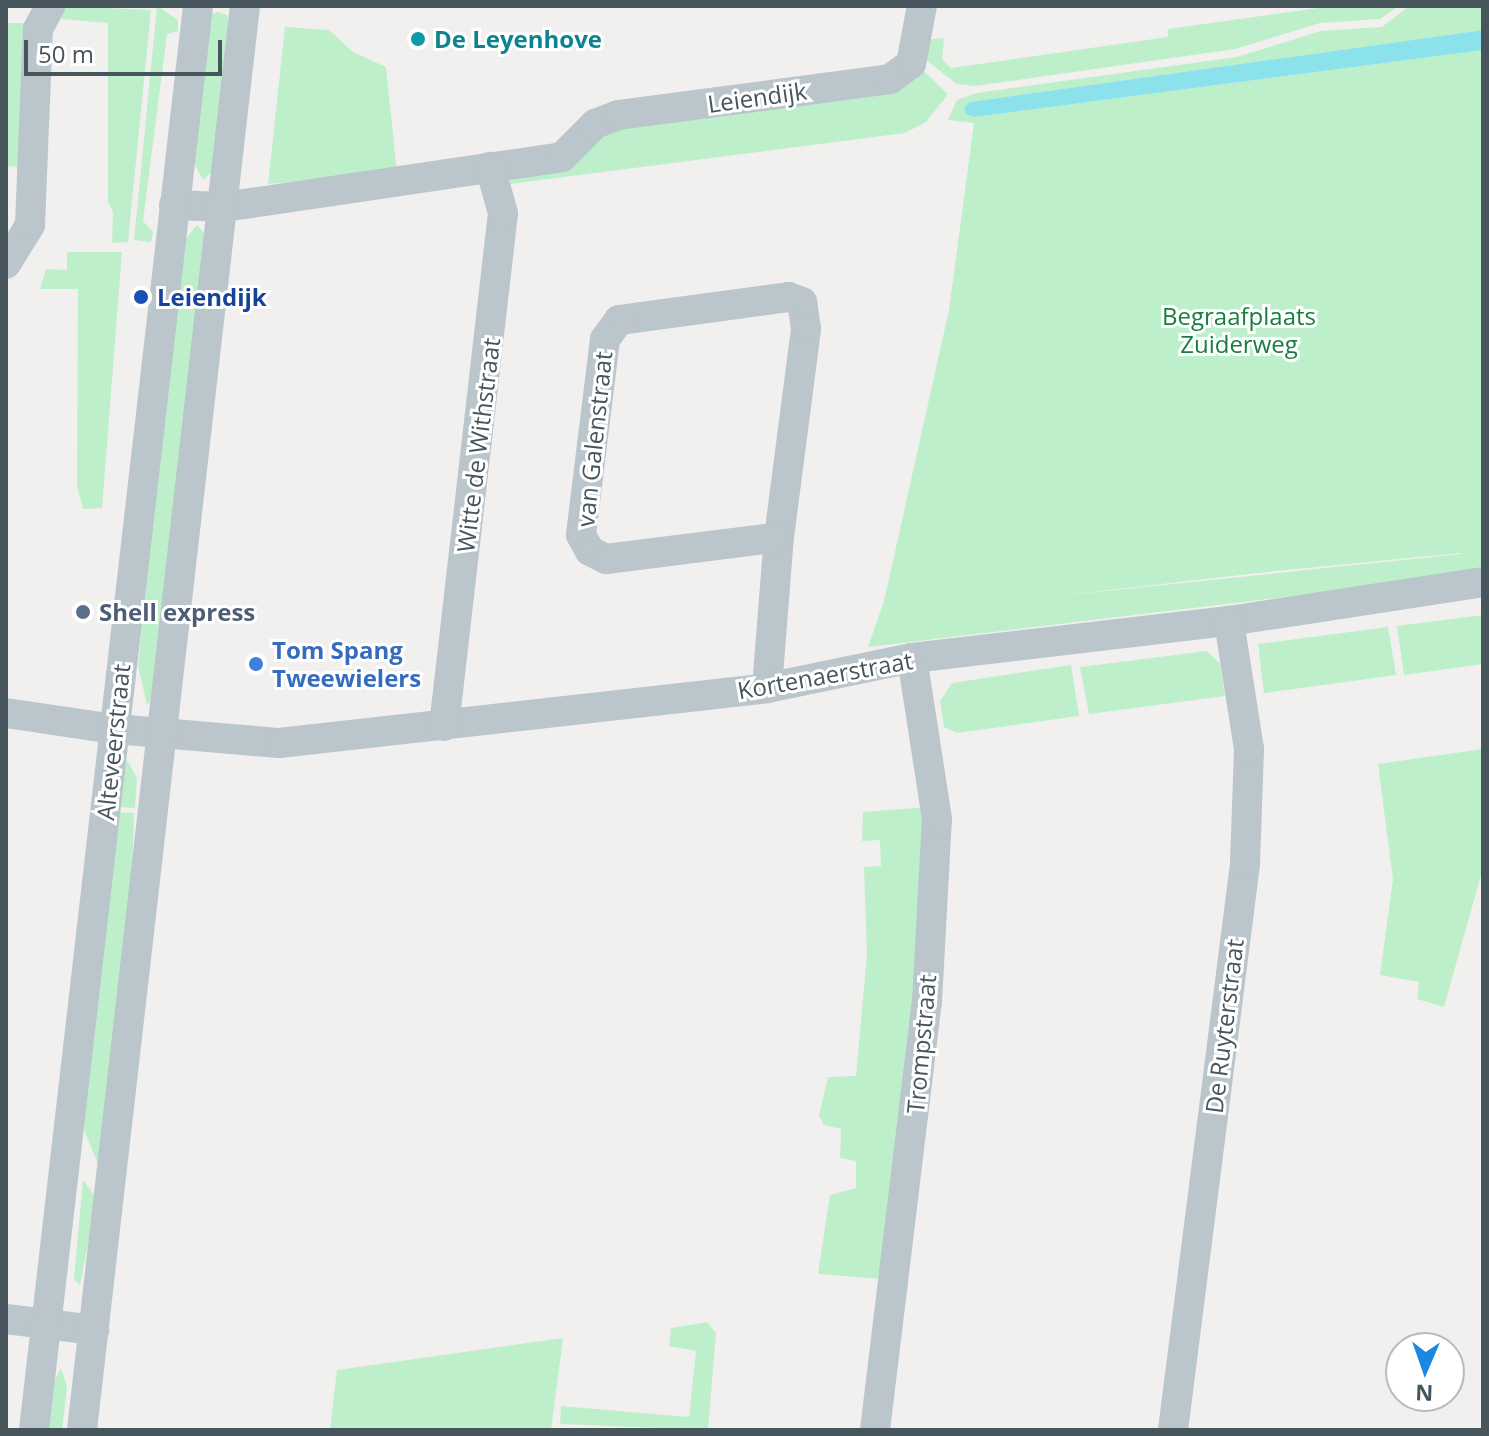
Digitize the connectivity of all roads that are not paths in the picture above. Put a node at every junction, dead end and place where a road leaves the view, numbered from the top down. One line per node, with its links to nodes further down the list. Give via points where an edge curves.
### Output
1 (50, 6): 8 (street, via 38,29 30,225)
2 (198, 6): 6 (street, Alteveerstraat)
3 (922, 6): 5 (street, Leiendijk, via 911,64 890,79 618,115 595,124 562,157)
4 (240, 9): 7 (street, Alteveerstraat)
5 (490, 167): 7 (street, Leiendijk); 15 (street, Witte de Withstraat, via 503,213)
6 (174, 205): 7 (street, Leiendijk); 16 (street, Alteveerstraat)
7 (224, 207): 17 (street, Alteveerstraat)
8 (6, 264)
9 (779, 537): 9 (street, van Galenstraat, via 606,559 590,551 581,535 605,339 619,320 789,297 802,302 806,329); 13 (street, van Galenstraat)
10 (1483, 582): 11 (street, Kortenaerstraat)
11 (1229, 621): 12 (street, Kortenaerstraat); 24 (street, De Ruyterstraat, via 1249,749 1245,864)
12 (912, 658): 13 (street, Kortenaerstraat); 23 (street, Trompstraat, via 937,819 927,1002)
13 (767, 688): 15 (street, Kortenaerstraat)
14 (6, 713): 16 (street, Kortenaerstraat)
15 (444, 726): 17 (street, Kortenaerstraat, via 279,743)
16 (115, 729): 17 (street, Kortenaerstraat); 19 (street, Alteveerstraat)
17 (165, 733): 20 (street, Alteveerstraat)
18 (6, 1319): 19 (street)
19 (47, 1324): 20 (street); 21 (street, Alteveerstraat)
20 (94, 1330): 22 (street, Alteveerstraat)
21 (34, 1430)
22 (82, 1430)
23 (875, 1430)
24 (1173, 1430)

